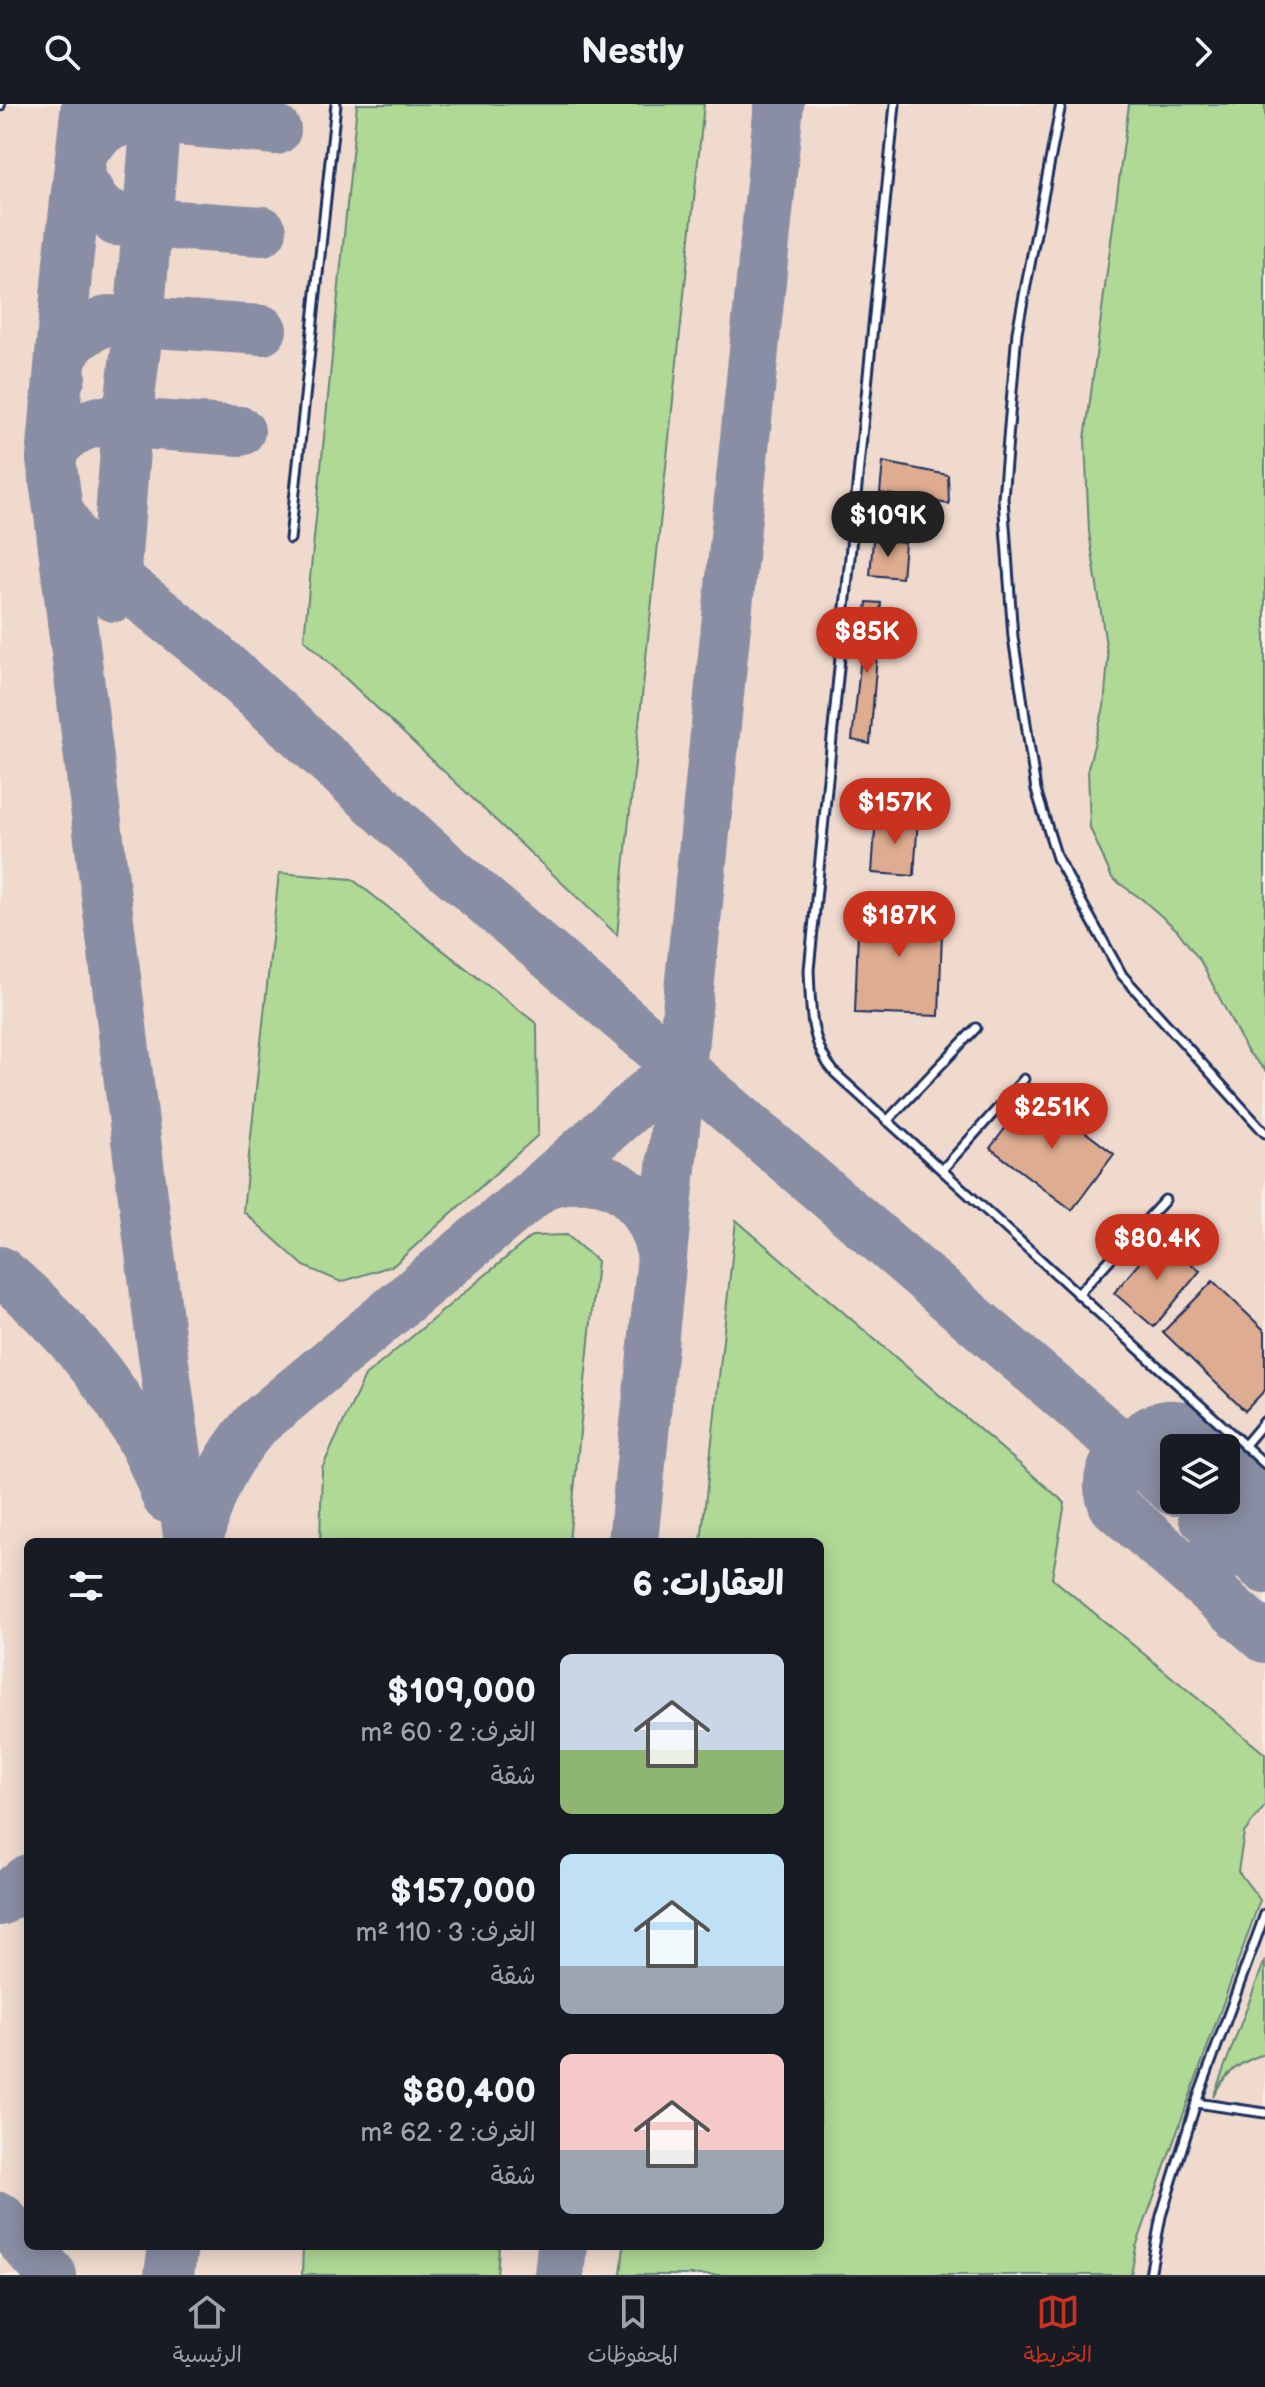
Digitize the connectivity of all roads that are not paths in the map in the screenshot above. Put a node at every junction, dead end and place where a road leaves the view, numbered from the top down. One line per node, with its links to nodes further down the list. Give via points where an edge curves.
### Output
1 (336, 104): 4 (lane)
2 (895, 104): 7 (lane, via 809,970 811,1023 819,1050 835,1073)
3 (1061, 104): 8 (lane, via 1017,332 1003,498 1013,637 1036,790 1057,858 1122,975)
4 (290, 539)
5 (976, 1028): 7 (lane)
6 (1024, 1079): 9 (lane)
7 (887, 1121): 9 (lane)
8 (1265, 1133)
9 (942, 1170): 11 (lane)
10 (1165, 1200): 11 (lane)
11 (1078, 1294): 13 (lane)
12 (1265, 1421): 13 (lane)
13 (1244, 1446): 14 (lane)
14 (1265, 1464)
15 (1265, 1914): 16 (lane)
16 (1196, 2103): 17 (lane); 18 (lane, via 1161,2216)
17 (1265, 2113)
18 (1150, 2275)

